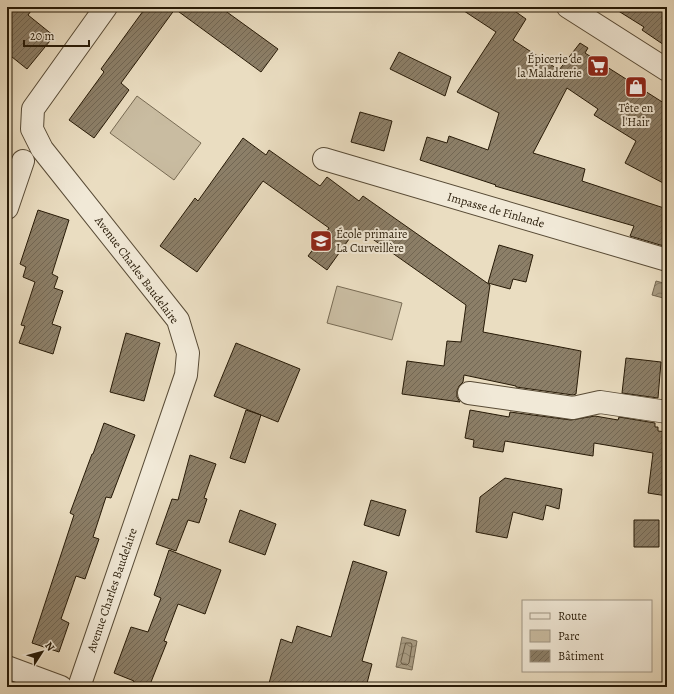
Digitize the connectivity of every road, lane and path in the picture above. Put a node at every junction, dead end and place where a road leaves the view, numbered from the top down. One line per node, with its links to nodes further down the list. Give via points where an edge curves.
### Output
1 (106, 7): 4 (street, Avenue Charles Baudelaire, via 33,109 32,129)
2 (568, 7): 3 (street)
3 (667, 70)
4 (42, 149): 5 (street); 12 (street, Avenue Charles Baudelaire, via 178,320 188,353 186,375)
5 (15, 158): 7 (street)
6 (324, 159): 8 (street, Impasse de Finlande)
7 (7, 208)
8 (667, 260)
9 (469, 393): 10 (street, via 573,408 600,402)
10 (667, 412)
11 (7, 667): 13 (street)
12 (81, 683)
13 (59, 686)

